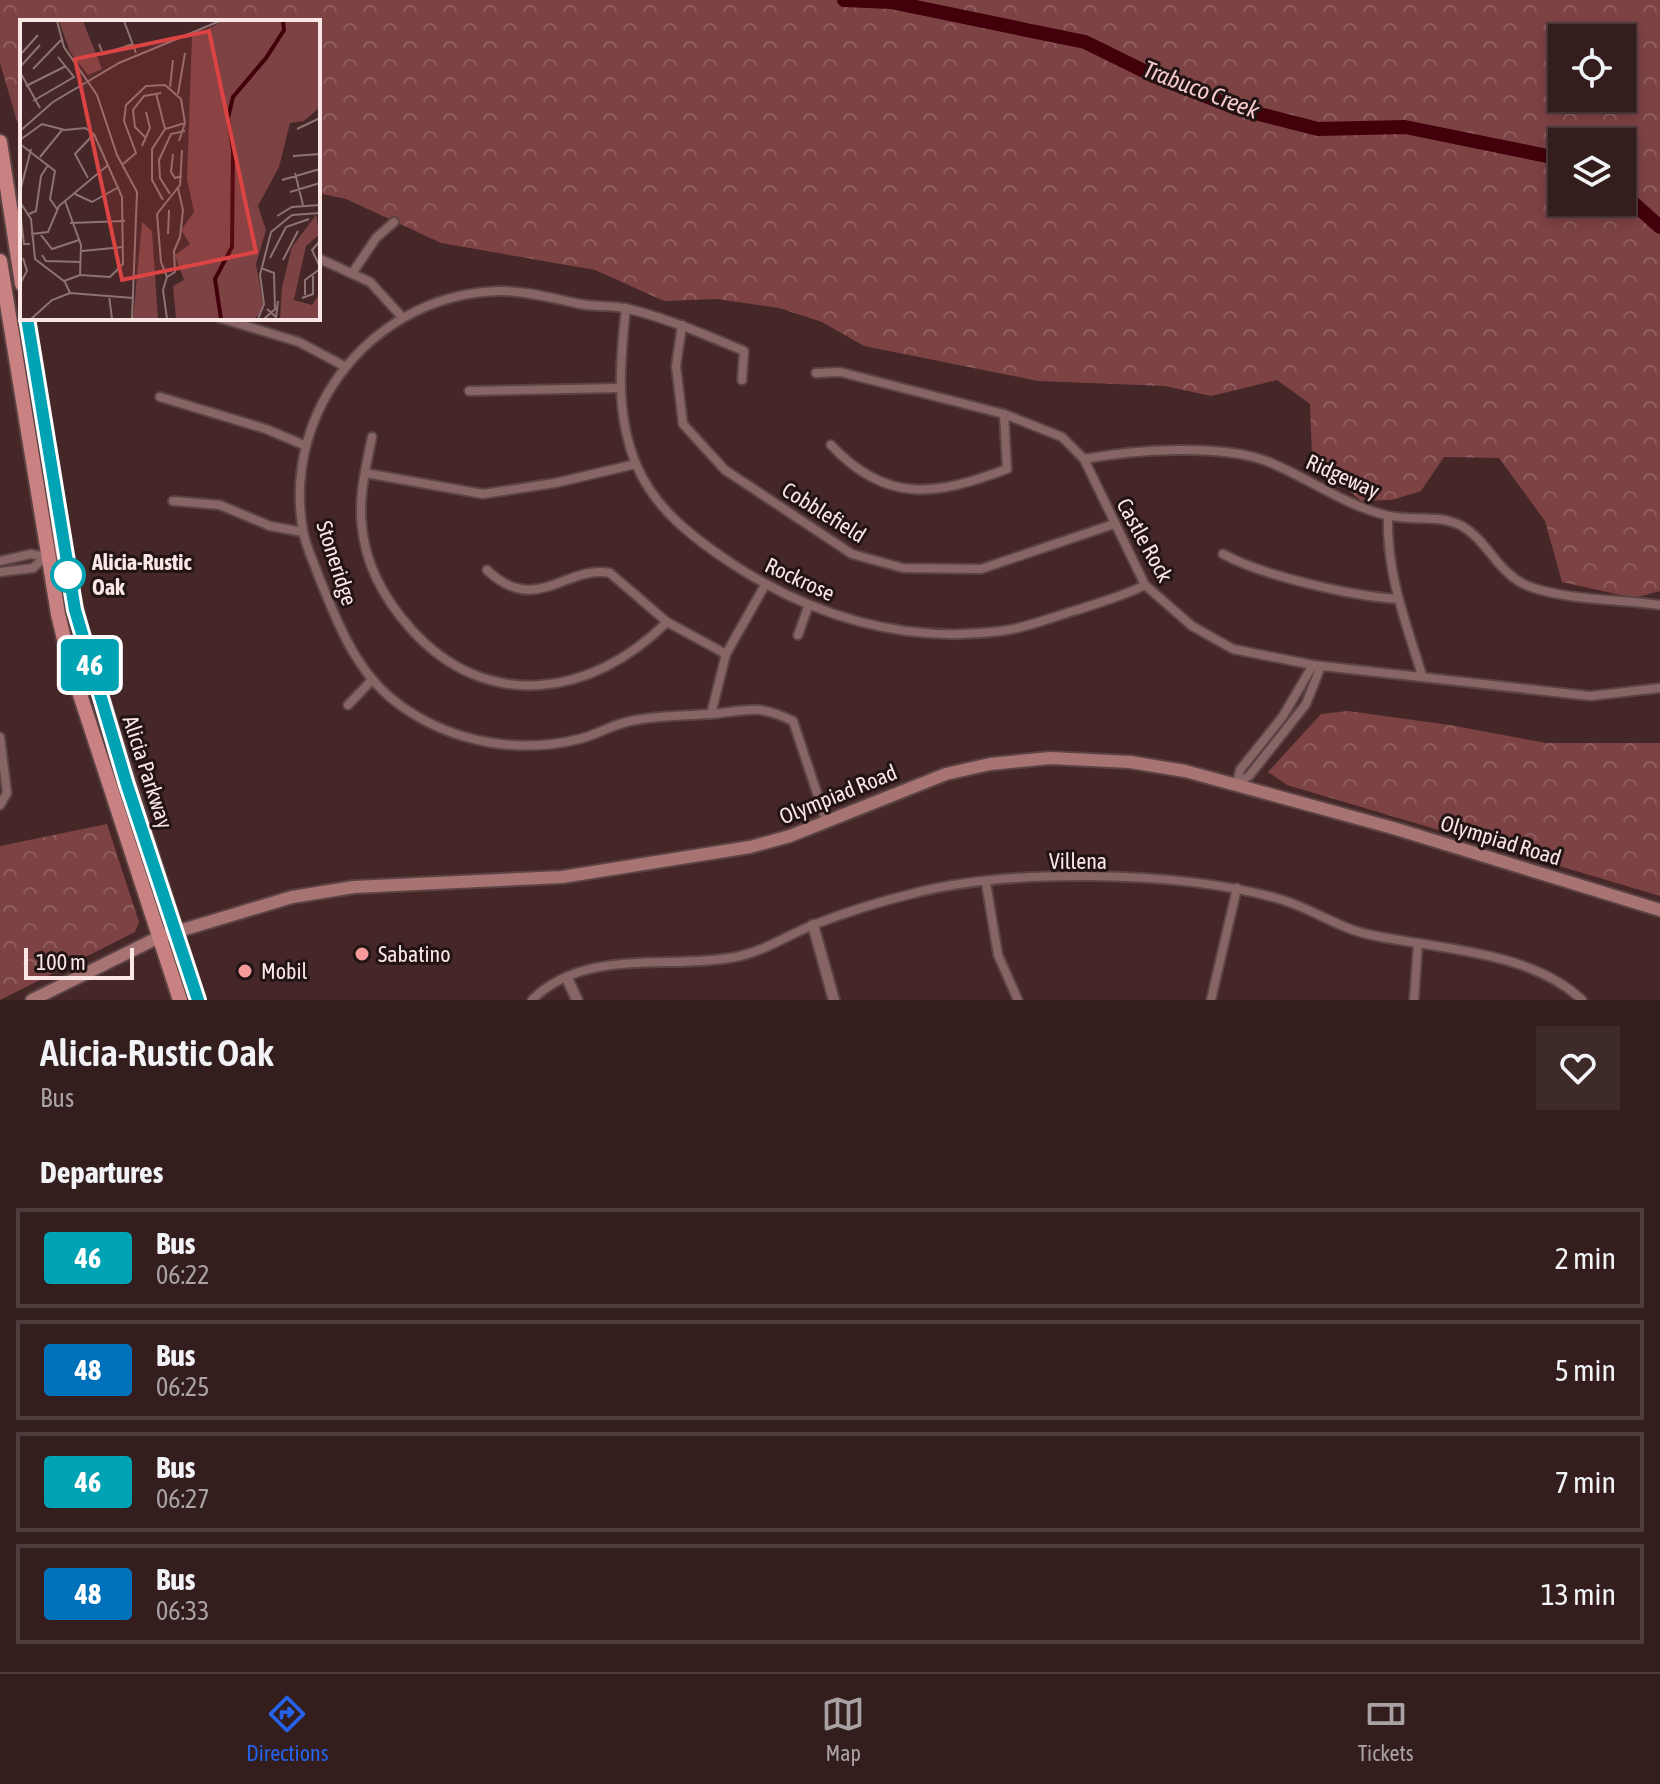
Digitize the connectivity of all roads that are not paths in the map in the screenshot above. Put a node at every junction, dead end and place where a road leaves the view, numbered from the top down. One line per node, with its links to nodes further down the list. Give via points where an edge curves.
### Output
1 (0, 142): 5 (main road)
2 (394, 222): 6 (street)
3 (320, 259): 6 (street)
4 (0, 261): 31 (main road, Alicia Parkway)
5 (20, 271)
6 (353, 272): 8 (street, via 370,282)
7 (626, 308): 8 (street, Stoneridge, via 500,291 448,299); 11 (street, Stoneridge); 15 (street, Rockrose)
8 (402, 317): 12 (street, Stoneridge)
9 (27, 320): 29 (main road, Alicia Parkway)
10 (227, 320): 12 (street, via 299,342)
11 (682, 325): 14 (street, Stoneridge, via 744,351); 27 (street, Cobblefield, via 676,366 683,424 725,470 852,554 903,568 981,569)
12 (344, 366): 20 (street, Stoneridge, via 325,393)
13 (816, 373): 18 (street, Castle Rock, via 840,372)
14 (742, 380)
15 (619, 388): 16 (street); 23 (street, Rockrose)
16 (469, 391)
17 (160, 397): 20 (street)
18 (1004, 414): 21 (street, via 1007,469 959,487 897,489 854,470); 22 (street, Castle Rock, via 1062,437)
19 (372, 437): 24 (street)
20 (304, 445): 28 (street, Stoneridge)
21 (831, 445)
22 (1084, 459): 26 (street, Ridgeway, via 1131,450 1246,454); 27 (street, Castle Rock)
23 (636, 464): 24 (street, via 483,494); 35 (street, Rockrose, via 678,524)
24 (365, 473): 40 (street, via 361,527 379,586 413,632 453,666 499,684 569,681 616,664)
25 (173, 501): 28 (street, via 220,505 270,526)
26 (1388, 516): 37 (street, via 1387,548); 38 (street, Ridgeway, via 1436,517 1461,526 1525,585)
27 (1114, 524): 36 (street, Castle Rock)
28 (303, 532): 45 (street, Stoneridge, via 340,629)
29 (63, 554): 31 (main road); 60 (main road, Alicia Parkway, via 97,690)
30 (1223, 554): 37 (street, via 1241,564)
31 (38, 555): 32 (street); 34 (street, via 33,568); 61 (main road, Alicia Parkway)
32 (0, 558)
33 (487, 570): 40 (street, via 499,581 534,589 599,570 610,573)
34 (0, 572)
35 (765, 585): 39 (street, Rockrose); 42 (street)
36 (1145, 585): 39 (street, Rockrose, via 1034,624 981,633 861,624); 43 (street, Castle Rock, via 1192,626 1233,649)
37 (1398, 599): 44 (street)
38 (1660, 605)
39 (808, 607): 41 (street)
40 (667, 622): 42 (street)
41 (798, 635)
42 (726, 654): 50 (street)
43 (1317, 666): 44 (street, Castle Rock); 46 (street); 48 (street)
44 (1422, 675): 47 (street, Castle Rock, via 1590,696)
45 (371, 681): 49 (street); 50 (street, Stoneridge, via 405,709 455,735 517,747 579,739 627,721)
46 (1301, 686): 48 (street); 52 (street)
47 (1660, 688)
48 (1312, 691): 52 (street)
49 (348, 705)
50 (711, 714): 55 (street, Stoneridge, via 765,708 793,721)
51 (0, 737): 54 (street, via 7,793)
52 (1256, 756): 53 (street, via 1240,770)
53 (1237, 784): 55 (main road, Olympiad Road, via 1158,766 1050,758 946,774); 58 (main road, Olympiad Road)
54 (2, 803)
55 (826, 820): 60 (main road, Olympiad Road, via 750,847 562,877 313,892)
56 (986, 883): 57 (street, Villena, via 1116,879); 59 (street, Villena, via 912,893); 70 (street, via 998,955)
57 (1237, 888): 62 (street, Villena, via 1297,904 1354,931); 71 (street)
58 (1660, 910)
59 (813, 925): 63 (street, Villena, via 766,948 730,958 623,964); 69 (street)
60 (175, 931): 61 (main road, Olympiad Road); 66 (main road, Alicia Parkway)
61 (159, 937): 64 (main road, Olympiad Road); 65 (main road, Alicia Parkway)
62 (1418, 944): 72 (street); 73 (street, Villena, via 1531,968)
63 (567, 978): 67 (street, Villena); 68 (street)
64 (32, 1000)
65 (180, 1000)
66 (198, 1000)
67 (532, 1000)
68 (577, 1000)
69 (834, 1000)
70 (1018, 1000)
71 (1211, 1000)
72 (1414, 1000)
73 (1582, 1000)

